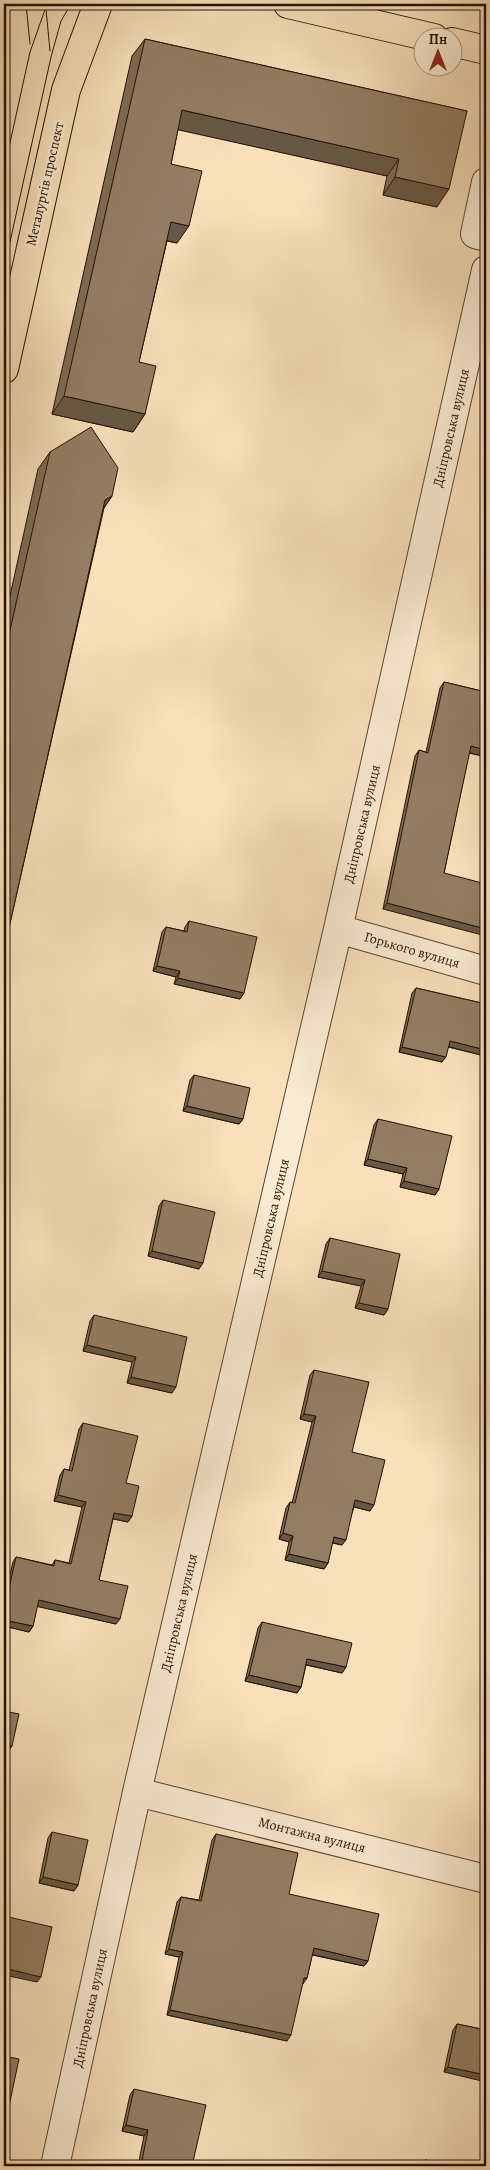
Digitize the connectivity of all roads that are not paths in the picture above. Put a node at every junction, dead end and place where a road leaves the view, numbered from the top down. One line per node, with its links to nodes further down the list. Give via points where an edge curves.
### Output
1 (98, 4): 9 (main road, Металургів проспект, via 66,90)
2 (288, 4): 3 (main road)
3 (412, 33)
4 (462, 44): 5 (main road)
5 (486, 50)
6 (486, 182): 7 (street, via 475,234)
7 (486, 237)
8 (486, 270): 10 (street, Дніпровська вулиця)
9 (4, 369)
10 (338, 930): 11 (street, Горького вулиця); 12 (street, Дніпровська вулиця)
11 (486, 971)
12 (137, 1792): 13 (street, Монтажна вулиця); 14 (street, Дніпровська вулиця)
13 (486, 1879)
14 (55, 2166)

